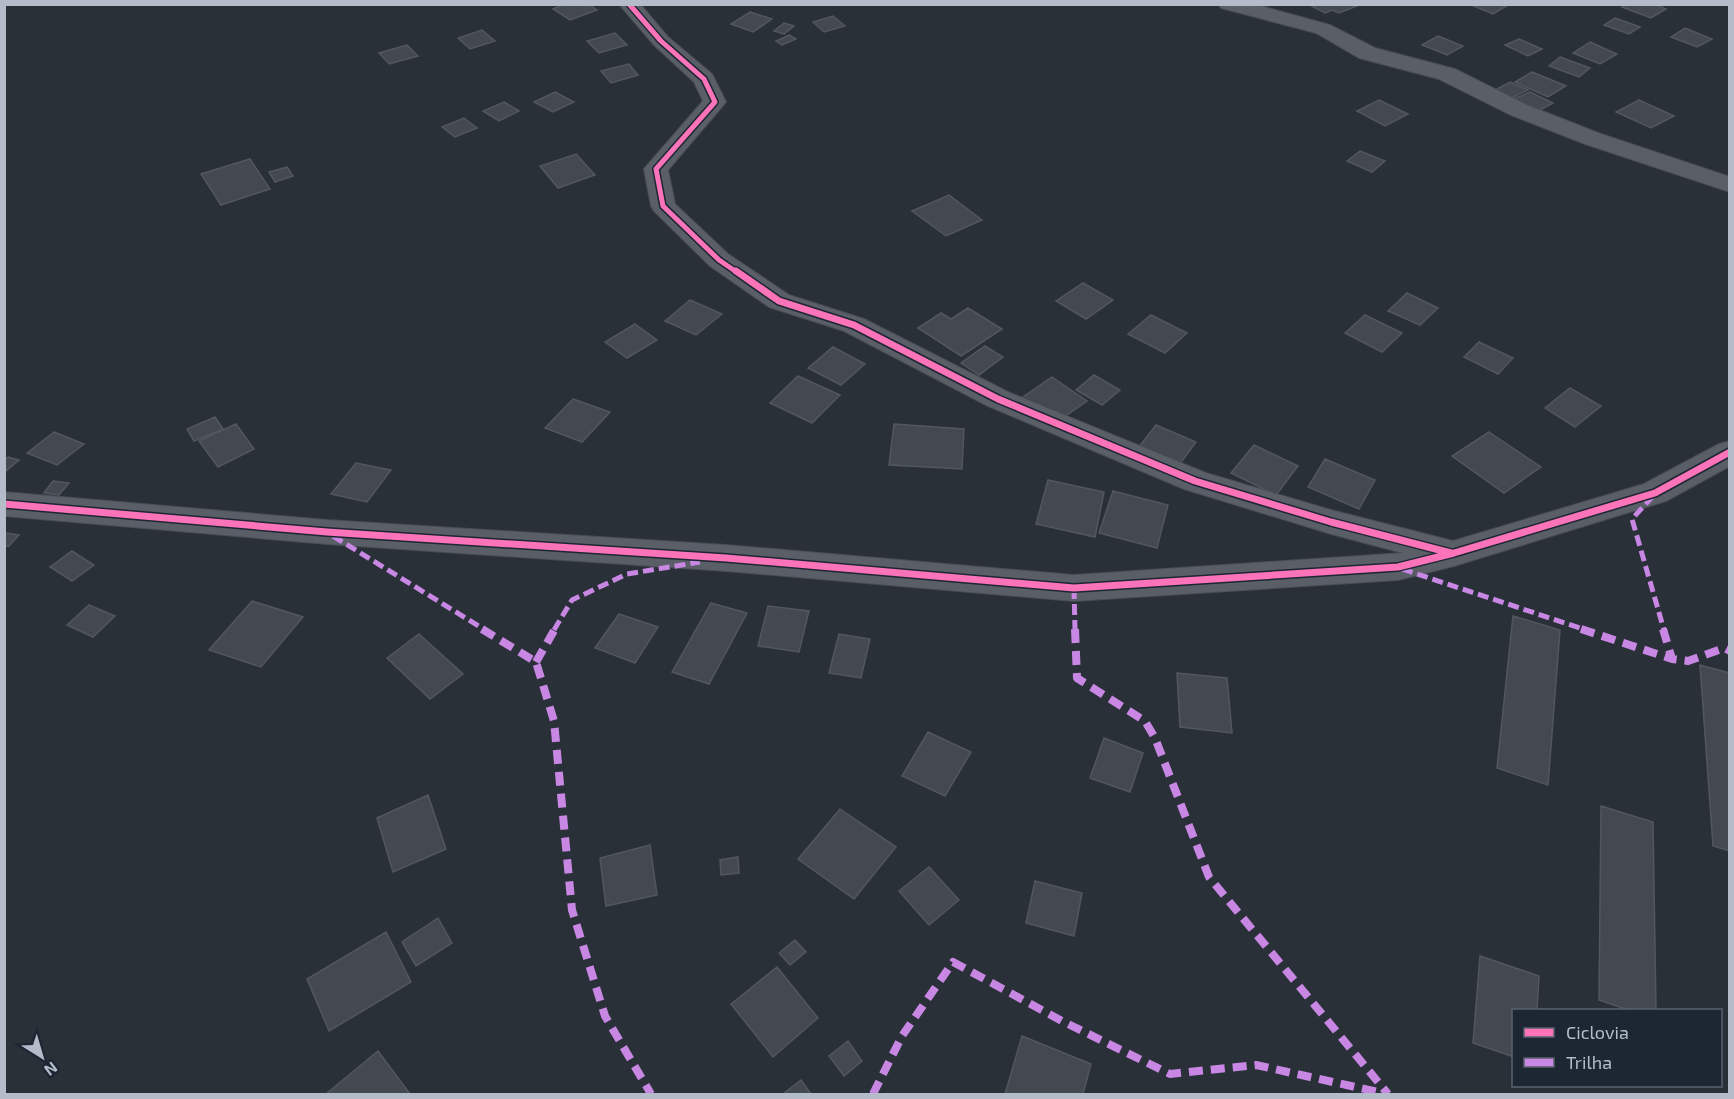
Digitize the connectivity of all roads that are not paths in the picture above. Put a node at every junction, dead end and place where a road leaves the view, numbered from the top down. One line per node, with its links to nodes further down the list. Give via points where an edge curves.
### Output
1 (629, 4): 6 (street, via 661,41 704,80 715,102 656,169 663,206 719,260 779,301 854,325 998,399 1194,481)
2 (1228, 4): 3 (street, via 1323,29 1367,53 1447,74 1519,110 1593,140)
3 (1730, 185)
4 (1730, 452): 6 (street, via 1655,493)
5 (4, 504): 6 (street, via 1074,588 1398,567)
6 (1454, 554)

